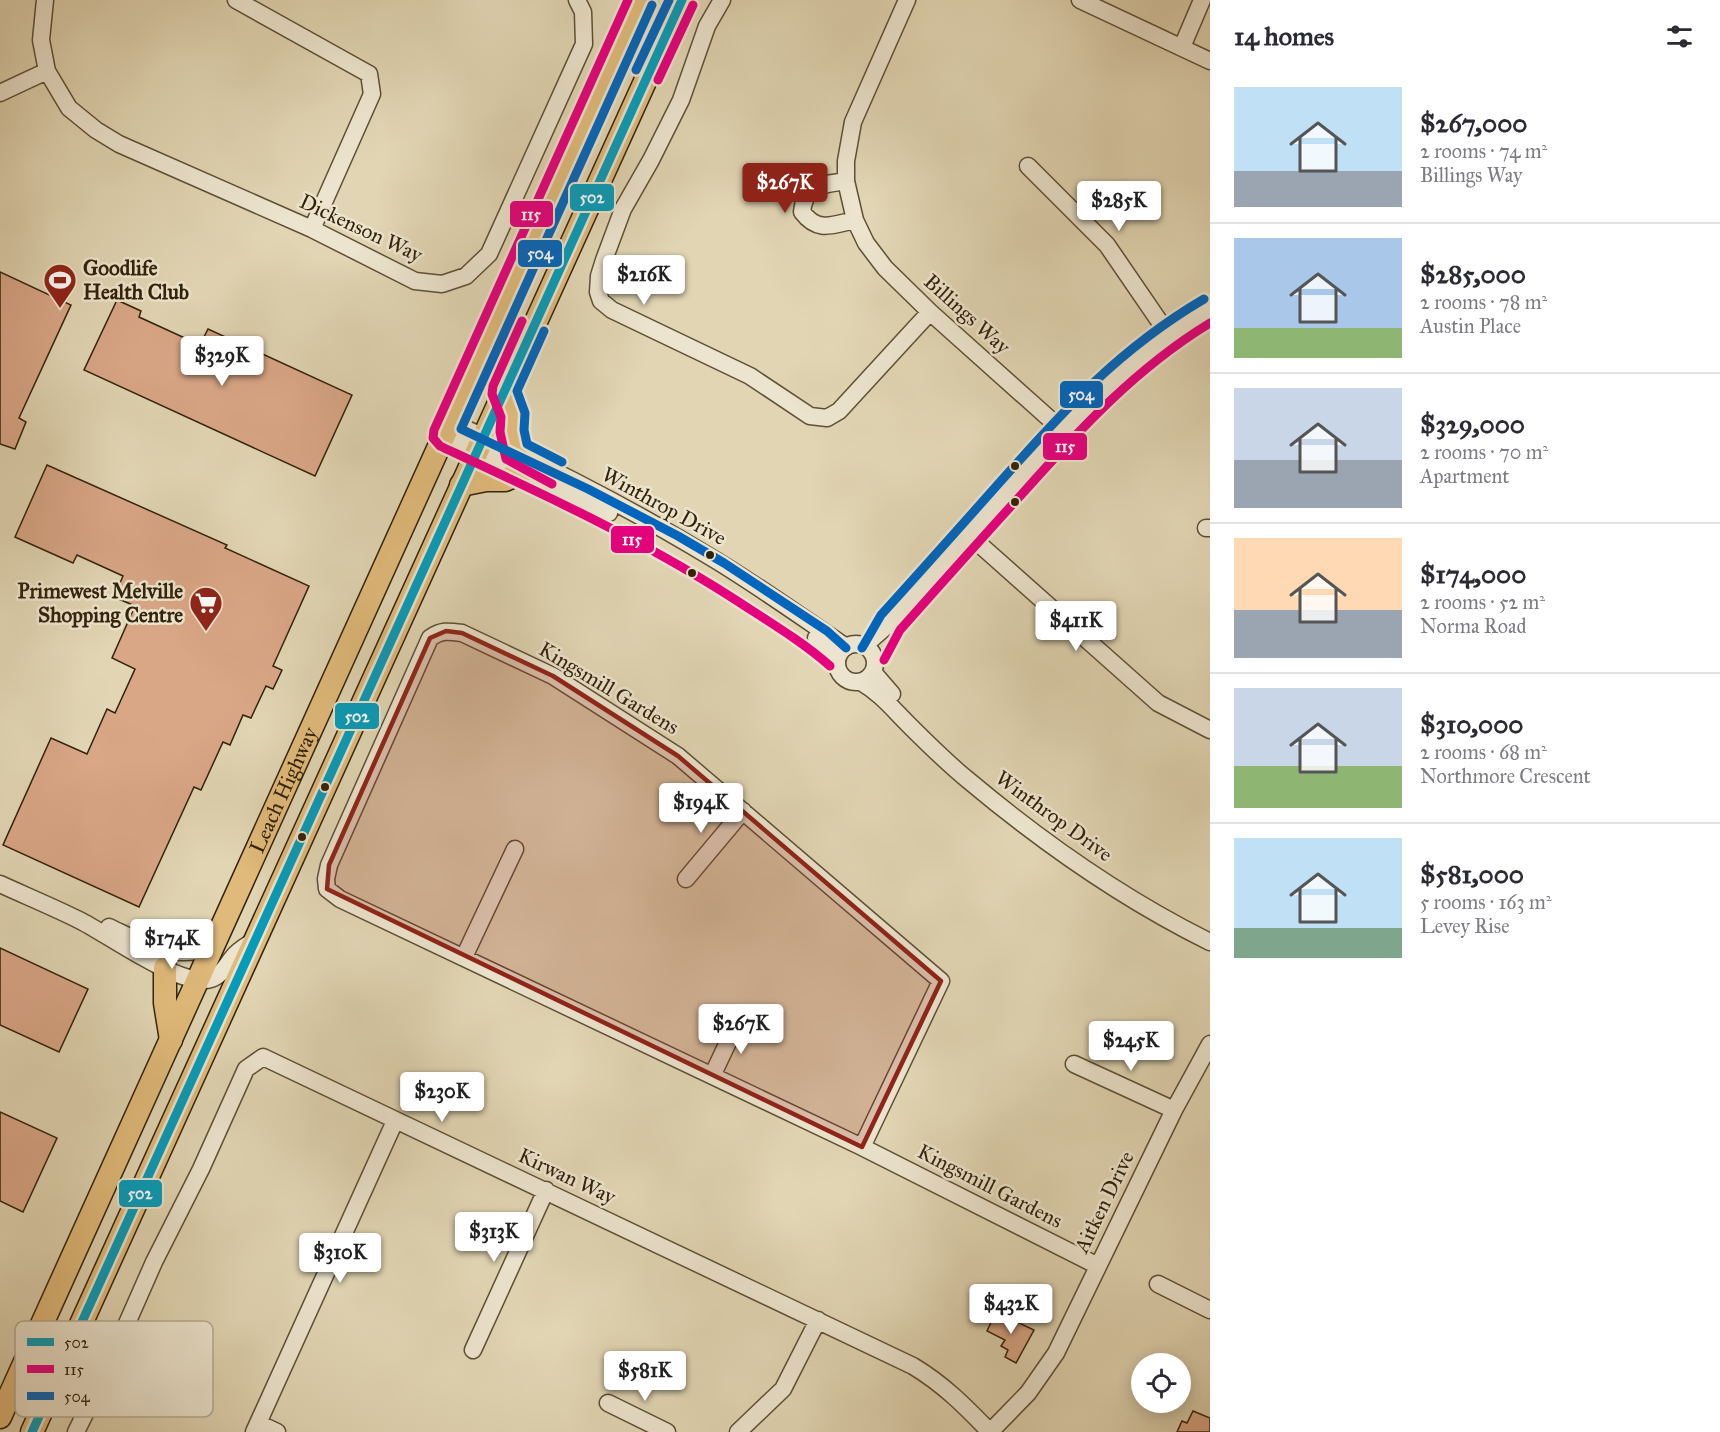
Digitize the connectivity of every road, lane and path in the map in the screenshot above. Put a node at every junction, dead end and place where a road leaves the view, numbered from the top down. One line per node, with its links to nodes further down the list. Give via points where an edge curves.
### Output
1 (45, 0): 13 (street, Dickenson Way, via 41,40)
2 (236, 0): 19 (street, via 369,75 372,94)
3 (577, 0): 19 (street, Dickenson Way, via 583,12 584,44 489,254 466,276 442,284 415,281)
4 (627, 0): 14 (highway, via 615,28)
5 (641, 0): 14 (highway, Leach Highway)
6 (682, 0): 23 (highway, Leach Highway)
7 (722, 0): 21 (street, via 707,26 681,100 623,209 599,276 601,301 612,310 750,376 810,416 827,418 839,411)
8 (906, 0): 17 (street, Billings Way, via 853,122)
9 (1080, 0): 11 (street)
10 (1202, 0): 11 (street)
11 (1182, 47): 12 (street)
12 (1210, 61)
13 (47, 70): 15 (street); 19 (street, Dickenson Way, via 69,108 119,144)
14 (606, 74): 24 (highway, Leach Highway)
15 (0, 93)
16 (1028, 165): 22 (street, via 1107,244)
17 (846, 181): 18 (street, Billings Way); 18 (street, via 808,191 802,212 809,222 822,227)
18 (855, 220): 21 (street, Billings Way, via 885,268)
19 (312, 229)
20 (1210, 309): 22 (street)
21 (930, 312): 25 (street, Billings Way)
22 (1168, 334): 25 (street, via 1114,377)
23 (504, 391): 26 (highway, Leach Highway); 27 (highway, via 513,415 512,431)
24 (448, 429): 26 (street, Winthrop Drive); 42 (highway, Leach Highway)
25 (1062, 430): 29 (street)
26 (480, 443): 27 (street, Winthrop Drive); 28 (highway, Leach Highway)
27 (519, 462): 28 (highway, via 505,480); 31 (street, Winthrop Drive, via 672,546)
28 (462, 485): 40 (highway, Leach Highway)
29 (969, 535): 30 (street); 33 (street, via 1158,703)
30 (868, 650): 31 (street, via 852,645); 32 (street, via 875,660)
31 (842, 652): 32 (street, via 837,662 840,674 849,681)
32 (867, 677): 39 (street, Winthrop Drive, via 892,694 973,770 1062,841); 41 (street, Winthrop Drive, via 916,732 966,779 1051,846)
33 (1210, 730)
34 (743, 811): 36 (street); 43 (street, Kingsmill Gardens, via 678,756 553,676 462,633 438,632 425,649 328,865 326,879 327,889 340,899); 53 (street, Kingsmill Gardens, via 940,981)
35 (516, 849): 43 (street)
36 (686, 879)
37 (0, 884): 38 (street)
38 (82, 921): 42 (street, via 172,953); 44 (street)
39 (1210, 930)
40 (255, 939): 45 (street, via 217,976); 60 (highway, Leach Highway)
41 (1210, 942)
42 (213, 948): 45 (highway, Leach Highway)
43 (464, 957): 50 (street, Kingsmill Gardens)
44 (165, 968): 45 (street); 47 (highway)
45 (198, 980): 47 (highway, Leach Highway)
46 (738, 1021): 50 (street)
47 (171, 1040): 59 (highway, Leach Highway)
48 (1210, 1044): 51 (street, Aitken Drive)
49 (1074, 1064): 51 (street)
50 (713, 1074): 53 (street, Kingsmill Gardens)
51 (1174, 1110): 55 (street, Aitken Drive)
52 (395, 1121): 54 (street, Kirwan Way); 61 (street, Kirwan Way, via 263,1057 246,1069); 68 (street)
53 (862, 1146): 55 (street, Kingsmill Gardens)
54 (546, 1190): 58 (street, Kirwan Way); 62 (street)
55 (1098, 1266): 74 (street, Aitken Drive, via 1056,1353 1028,1393)
56 (1158, 1284): 57 (street)
57 (1210, 1310)
58 (818, 1320): 73 (street, via 783,1389); 74 (street, Kirwan Way, via 934,1378)
59 (44, 1321)
60 (82, 1321)
61 (128, 1321)
62 (473, 1350)
63 (15, 1384): 65 (highway, Leach Highway)
64 (608, 1403): 72 (street)
65 (0, 1417)
66 (39, 1417): 69 (highway, Leach Highway)
67 (83, 1417): 70 (street, Kirwan Way)
68 (256, 1427): 71 (street)
69 (32, 1432)
70 (76, 1432)
71 (277, 1432)
72 (667, 1432)
73 (738, 1432)
74 (990, 1432)

